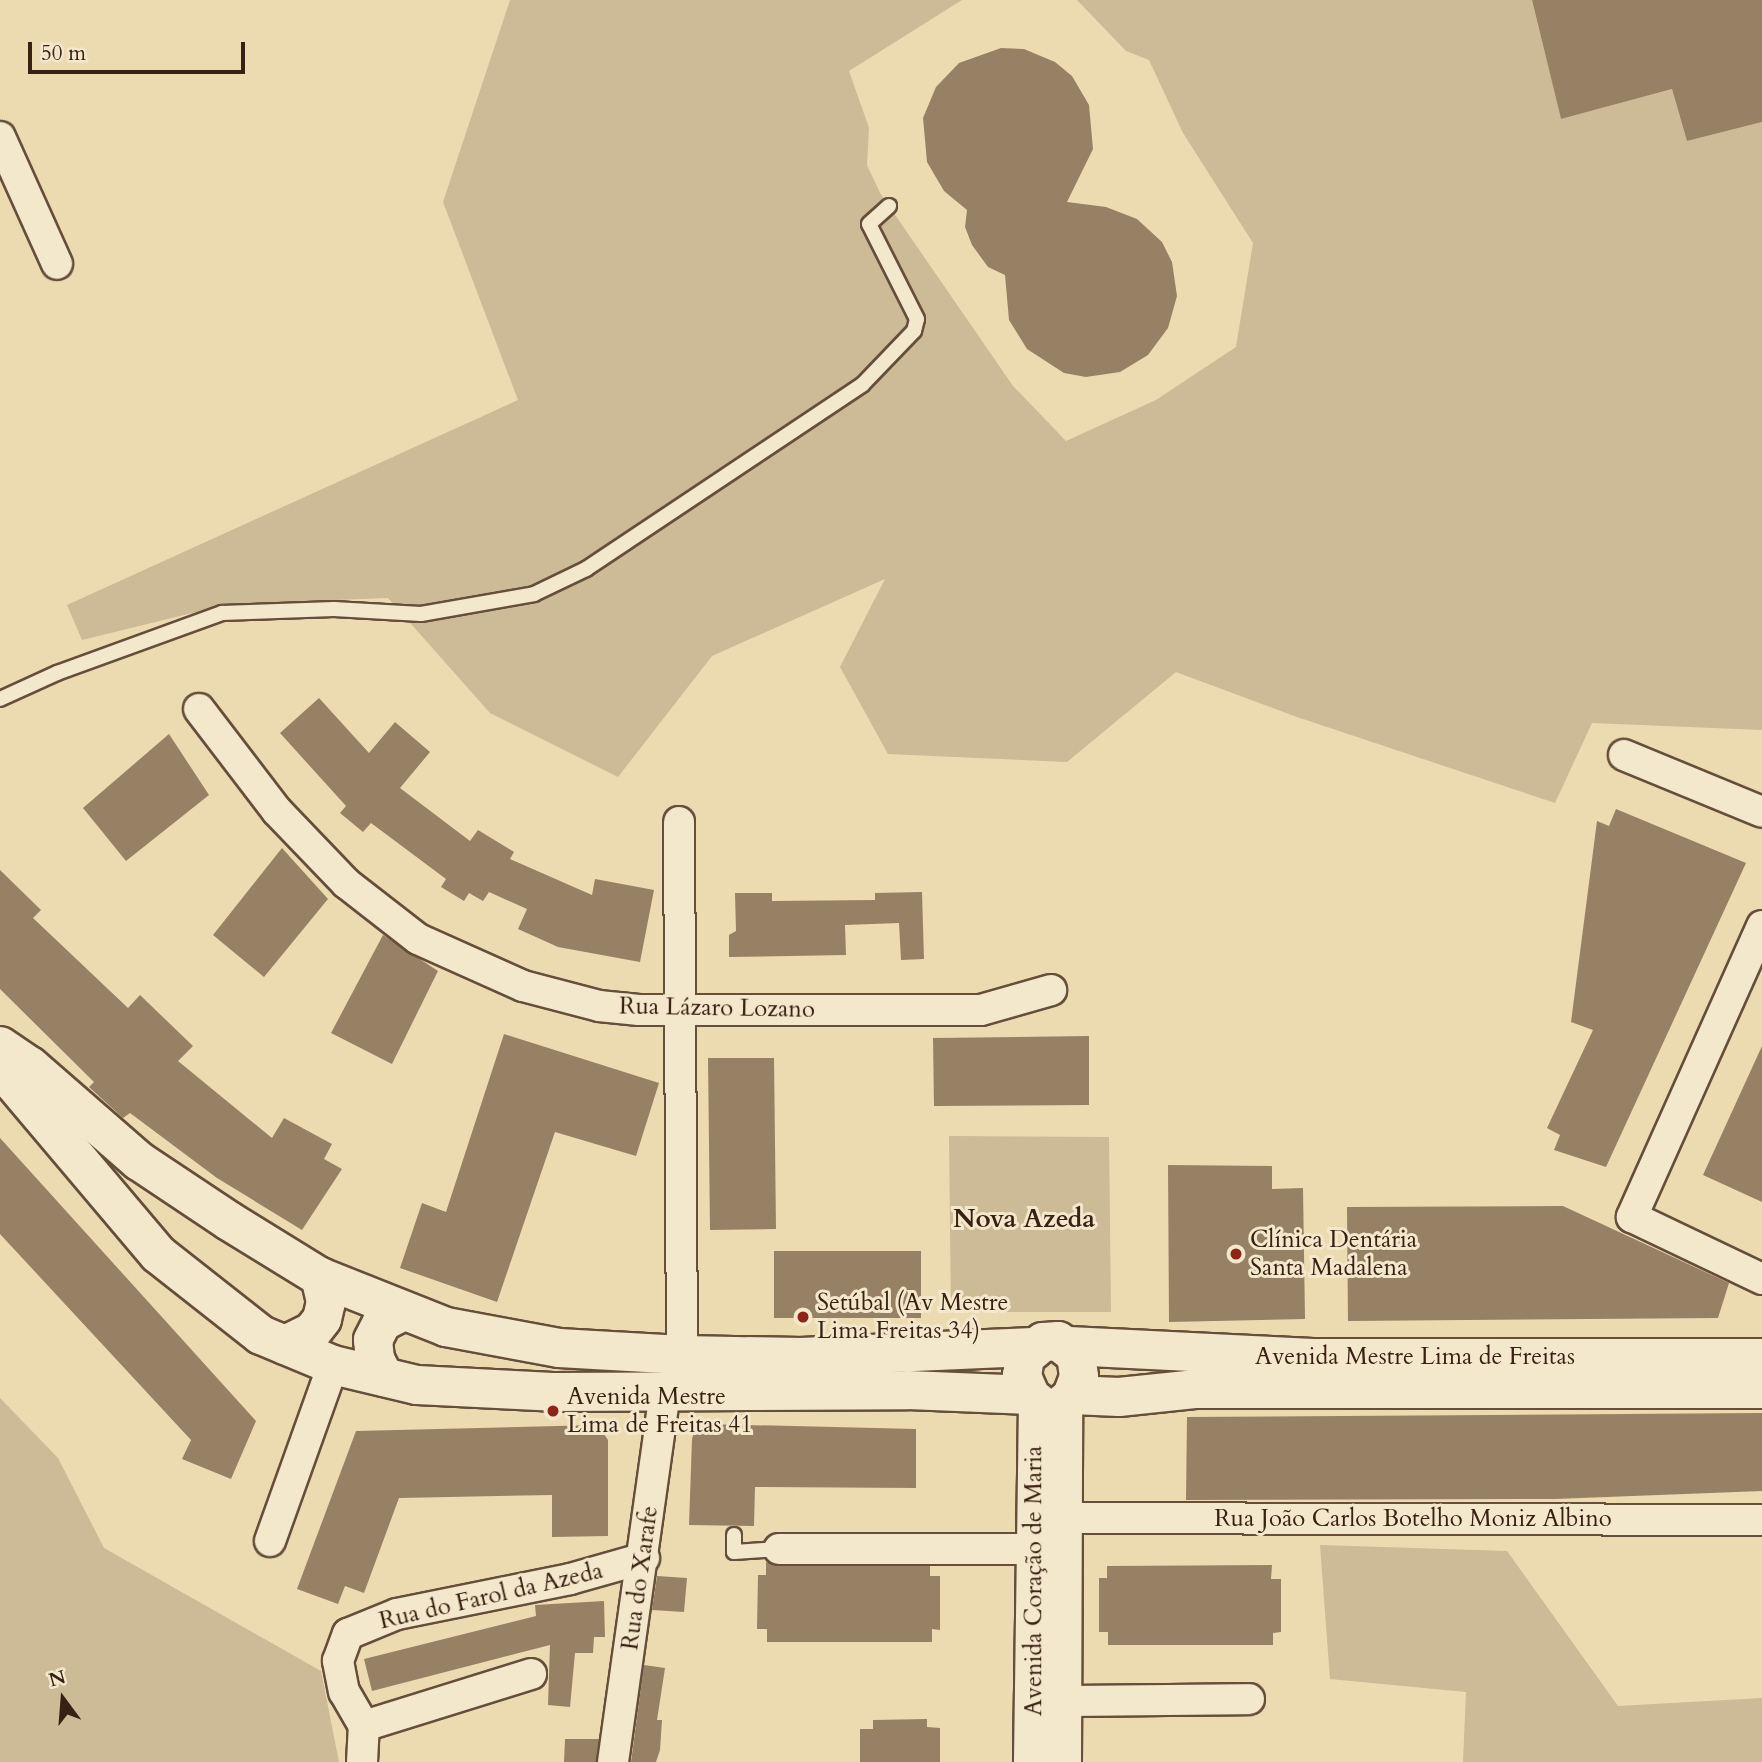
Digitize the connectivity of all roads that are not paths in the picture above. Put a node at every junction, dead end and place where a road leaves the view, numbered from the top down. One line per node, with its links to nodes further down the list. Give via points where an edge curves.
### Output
1 (0, 137): 3 (street)
2 (889, 206): 4 (lane, via 869,224 917,318 914,331 862,385 586,569 534,594 421,614 334,609 222,613 57,673)
3 (57, 264)
4 (0, 699)
5 (199, 709): 11 (street, Rua Lázaro Lozano, via 312,850 380,912 418,939 488,974 563,998 599,1006)
6 (1624, 755): 7 (street)
7 (1762, 812)
8 (679, 822): 11 (street)
9 (1762, 926): 15 (street, via 1632,1217)
10 (1052, 990): 11 (street, Rua Lázaro Lozano, via 981,1010)
11 (680, 1010): 19 (street)
12 (0, 1046): 14 (main road, Avenida Mestre Lima de Freitas, via 30,1066 139,1161)
13 (0, 1068): 17 (main road, Avenida Mestre Lima de Freitas, via 158,1254 261,1335)
14 (320, 1277): 16 (main road, Avenida Mestre Lima de Freitas); 17 (main road, via 326,1302 323,1319 312,1332)
15 (1762, 1279)
16 (402, 1312): 19 (main road, Avenida Mestre Lima de Freitas, via 446,1327 559,1348); 22 (main road, via 382,1322 373,1340)
17 (285, 1345): 21 (main road, Avenida Mestre Lima de Freitas)
18 (1050, 1347): 19 (main road, Avenida Mestre Lima de Freitas, via 802,1357); 20 (main road, Avenida Mestre Lima de Freitas, via 1318,1358); 24 (main road, via 1022,1365); 24 (main road, via 1079,1365 1078,1387)
19 (682, 1355)
20 (1760, 1360): 24 (main road, Avenida Mestre Lima de Freitas)
21 (333, 1365): 22 (main road, Avenida Mestre Lima de Freitas); 28 (street)
22 (384, 1377): 23 (main road, Avenida Mestre Lima de Freitas, via 417,1385)
23 (665, 1393): 24 (main road, Avenida Mestre Lima de Freitas, via 908,1391); 31 (street, Rua do Xarafe)
24 (1050, 1398): 25 (street, Avenida Coração de Maria); 30 (street, Avenida Coração de Maria)
25 (1063, 1518): 26 (street, Rua João Carlos Botelho Moniz Albino); 34 (street, Avenida Coração de Maria)
26 (1762, 1520)
27 (734, 1535): 29 (lane, via 734,1552)
28 (270, 1541)
29 (779, 1549): 30 (street)
30 (1033, 1549): 38 (street, Avenida Coração de Maria)
31 (644, 1558): 35 (street, Rua do Farol da Azeda, via 570,1580 397,1614 348,1634 338,1661 344,1692); 37 (street, Rua do Xarafe)
32 (531, 1674): 35 (street)
33 (1249, 1699): 34 (street)
34 (1062, 1701): 39 (street, Avenida Coração de Maria)
35 (364, 1726): 36 (street)
36 (362, 1762)
37 (613, 1762)
38 (1032, 1762)
39 (1062, 1762)

